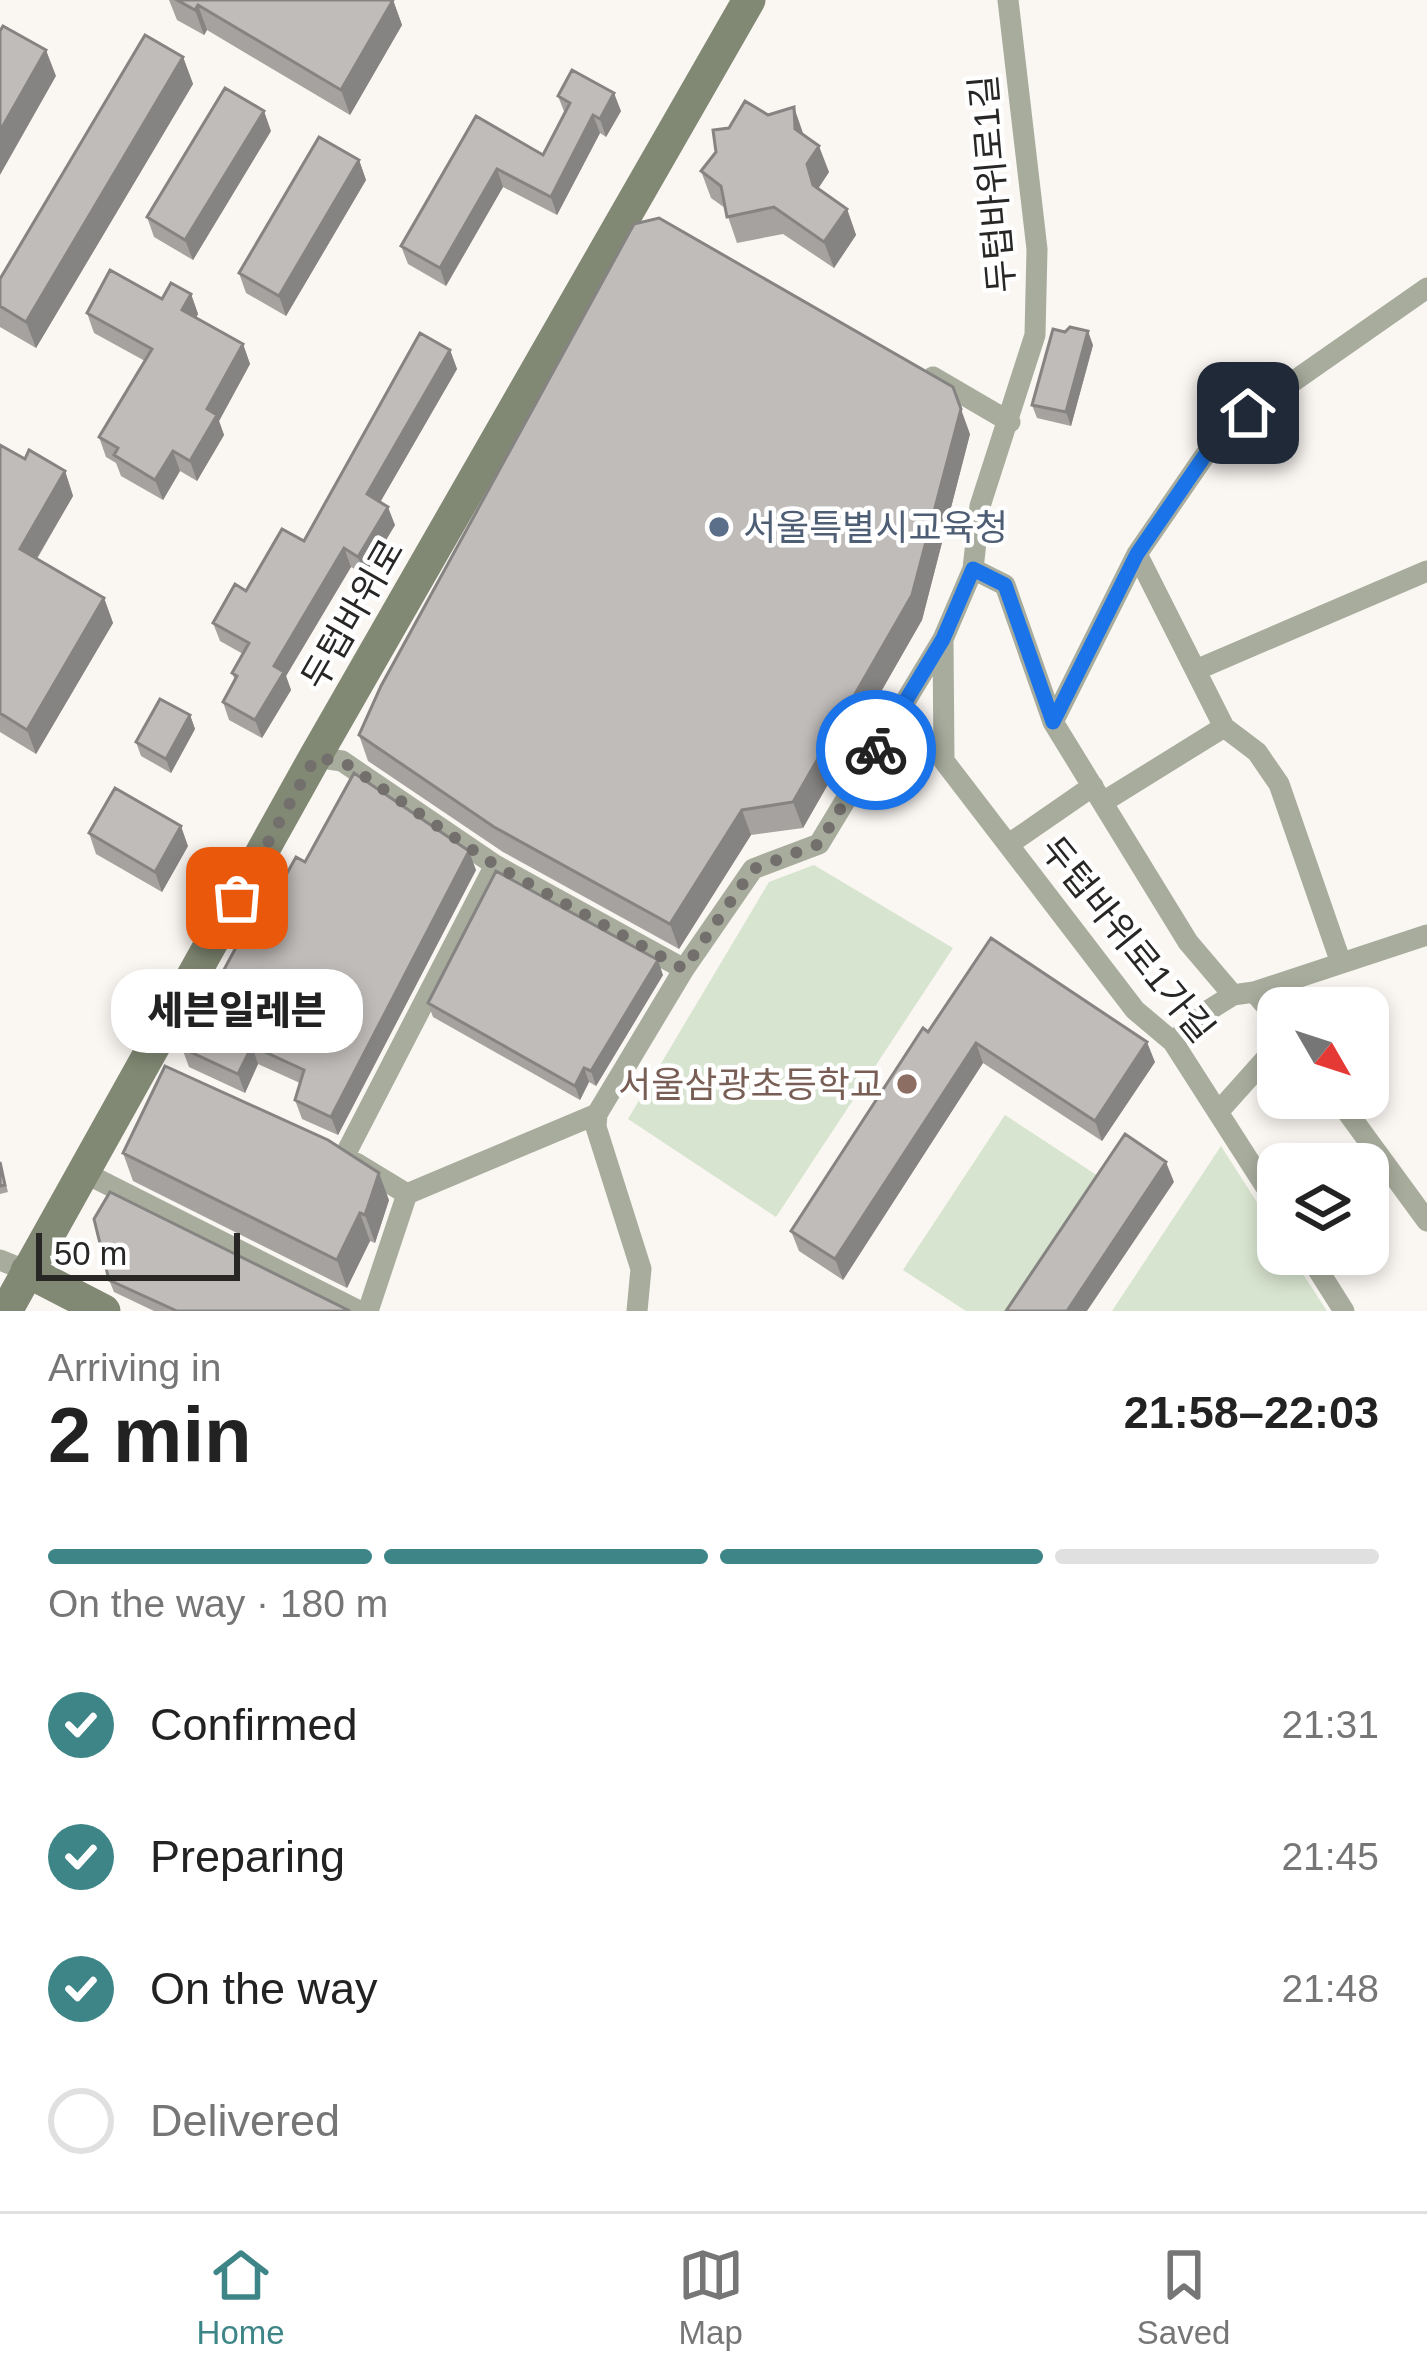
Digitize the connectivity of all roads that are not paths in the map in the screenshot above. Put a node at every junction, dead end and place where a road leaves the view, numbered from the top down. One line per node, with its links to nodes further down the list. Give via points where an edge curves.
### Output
1 (749, 0): 13 (main road, 두텁바위로, via 640,210)
2 (1008, 0): 5 (street, 두텁바위로1길, via 1037,249 1035,335)
3 (1427, 288): 6 (street, via 1221,432)
4 (910, 364): 5 (street)
5 (1010, 422): 7 (street, 두텁바위로1길, via 980,506)
6 (1137, 554): 10 (street); 11 (street)
7 (973, 569): 9 (street, 두텁바위로1길); 11 (street, via 1005,585)
8 (1427, 571): 10 (street)
9 (943, 639): 15 (street, 두텁바위로1가길, via 944,761); 19 (street, 두텁바위로1길, via 819,844 753,869)
10 (1196, 670): 12 (street)
11 (1053, 722): 14 (street)
12 (1224, 727): 14 (street); 18 (street, via 1257,752 1279,784)
13 (315, 758): 16 (street, via 342,761); 27 (main road, 두텁바위로, via 154,1068)
14 (1098, 794): 15 (street); 20 (street, via 1188,942)
15 (1009, 844): 22 (street, 두텁바위로1가길, via 1135,1010)
16 (495, 865): 19 (street); 29 (street, via 334,1151)
17 (1427, 935): 18 (street)
18 (1341, 963): 20 (street)
19 (684, 969): 25 (street, 두텁바위로1길)
20 (1244, 994): 21 (street); 22 (street, via 1209,1010)
21 (1257, 1004)
22 (1173, 1042): 24 (street, 두텁바위로1가길)
23 (1257, 1068): 24 (street)
24 (1219, 1111): 28 (street, 두텁바위로1가길)
25 (597, 1114): 29 (street); 36 (street, via 641,1269)
26 (1352, 1119): 30 (street)
27 (83, 1172): 31 (main road, 두텁바위로); 35 (street)
28 (1257, 1172)
29 (407, 1194): 35 (street)
30 (1427, 1221)
31 (13, 1266): 33 (main road, 두텁바위로); 34 (main road)
32 (1321, 1275): 37 (street)
33 (6, 1311)
34 (104, 1311)
35 (364, 1311)
36 (637, 1311)
37 (1344, 1311)

